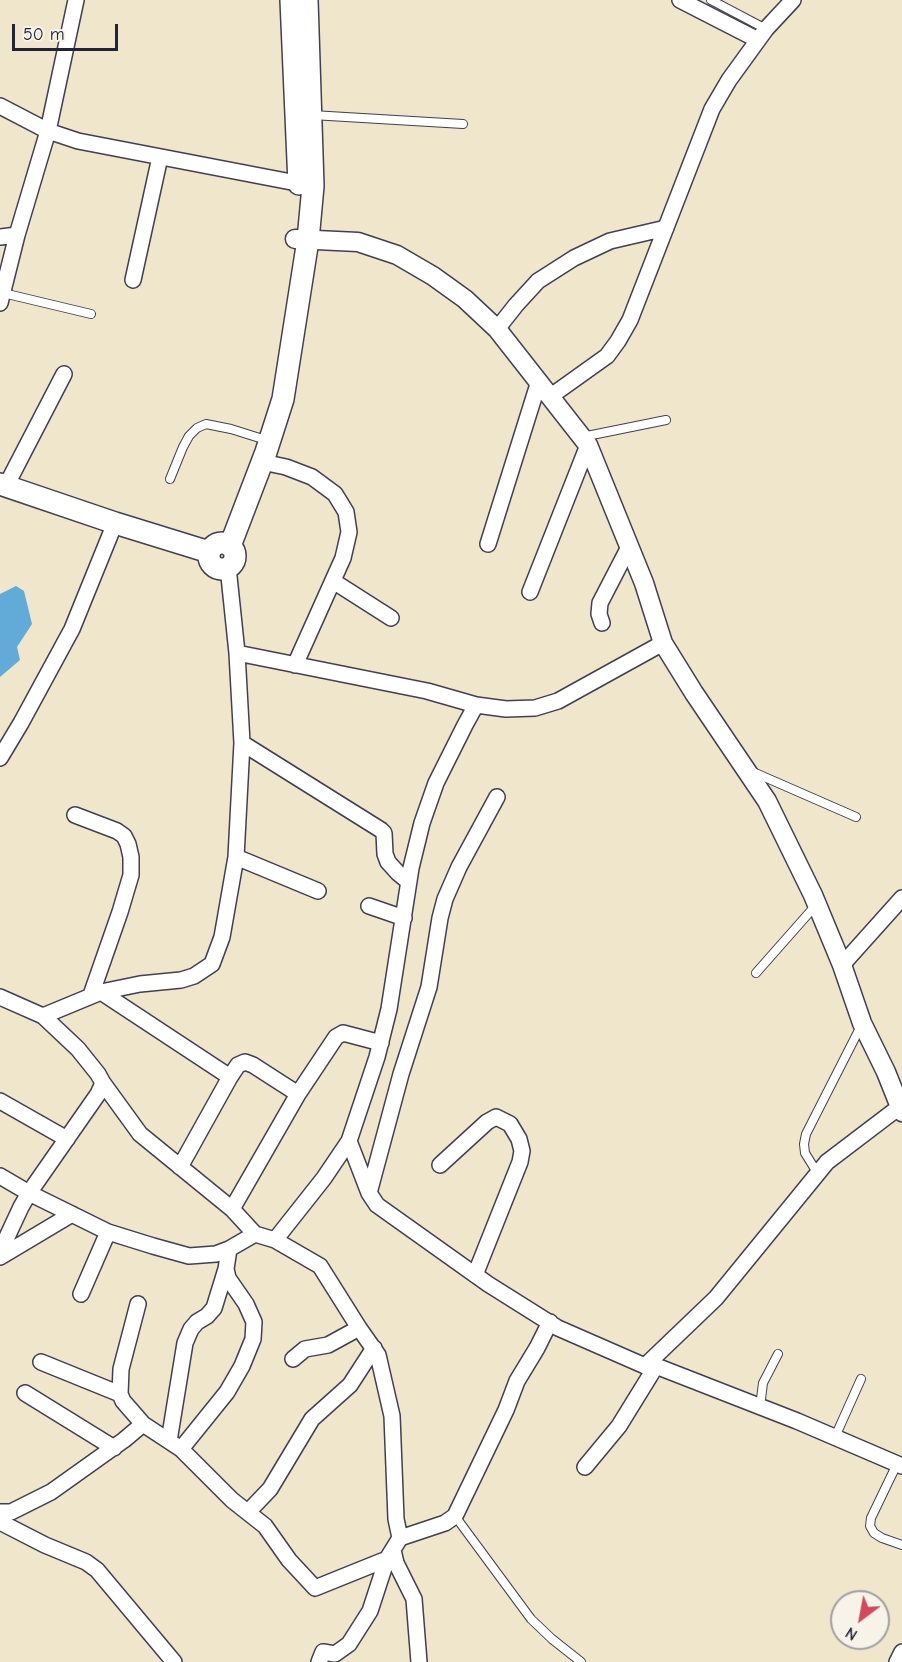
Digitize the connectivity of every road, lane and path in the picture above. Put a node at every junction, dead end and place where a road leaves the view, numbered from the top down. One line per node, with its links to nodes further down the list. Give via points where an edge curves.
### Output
1 (76, 0): 11 (street)
2 (291, 0): 9 (main road)
3 (308, 0): 9 (main road)
4 (680, 0): 7 (street)
5 (711, 0): 7 (lane)
6 (793, 0): 7 (street)
7 (762, 34): 14 (street, via 712,109)
8 (0, 106): 11 (street)
9 (303, 114): 10 (lane); 13 (main road)
10 (463, 124)
11 (48, 131): 12 (street); 15 (street)
12 (160, 157): 13 (street); 18 (street)
13 (306, 185): 17 (main road)
14 (666, 228): 21 (street, via 610,241 574,258 538,281); 24 (street, via 618,341 607,356)
15 (17, 235): 16 (street); 19 (street)
16 (0, 237)
17 (301, 240): 21 (street, via 358,242 397,255 434,276); 27 (main road, via 283,399)
18 (133, 280)
19 (1, 298): 20 (lane)
20 (91, 314)
21 (497, 328): 23 (street)
22 (64, 374): 29 (street)
23 (539, 381): 24 (street); 31 (street)
24 (551, 396): 26 (street)
25 (666, 420): 26 (lane)
26 (585, 441): 33 (street); 37 (street)
27 (265, 451): 28 (lane, via 231,429 206,424 189,436); 32 (main road); 36 (street, via 335,494 346,512 349,532)
28 (170, 479)
29 (3, 485): 30 (main road)
30 (115, 523): 34 (main road); 45 (street, via 72,629)
31 (488, 544)
32 (230, 546): 34 (main road, via 218,543); 35 (main road, via 234,561)
33 (629, 547): 39 (street, via 600,603); 40 (street)
34 (209, 552): 35 (main road, via 209,561 215,567)
35 (228, 567): 41 (street)
36 (333, 581): 38 (street); 42 (street)
37 (530, 592)
38 (391, 618)
39 (602, 623)
40 (663, 643): 43 (street, via 558,701 535,708); 46 (street)
41 (237, 653): 42 (street); 44 (street)
42 (295, 665): 43 (street, via 427,691)
43 (476, 705): 51 (street, via 436,783)
44 (242, 743): 50 (street); 51 (street, via 381,830 388,862)
45 (0, 758)
46 (746, 769): 49 (lane); 54 (street, via 767,801)
47 (497, 797): 76 (street, via 445,899 429,987)
48 (75, 815): 59 (street, via 124,836 131,857 131,875)
49 (856, 817)
50 (236, 857): 52 (street); 59 (street, via 222,937 212,964 181,980)
51 (409, 882): 56 (street)
52 (318, 891)
53 (902, 898): 57 (street)
54 (817, 903): 57 (street); 58 (lane)
55 (369, 906): 56 (street)
56 (404, 918): 63 (street)
57 (842, 965): 62 (street)
58 (756, 973)
59 (96, 994): 61 (street); 64 (street)
60 (0, 997): 61 (street)
61 (43, 1016): 65 (street, via 78,1049)
62 (862, 1023): 68 (street); 73 (lane, via 806,1134 805,1153)
63 (381, 1043): 66 (street, via 343,1033 336,1037); 70 (street)
64 (230, 1077): 66 (street, via 245,1062); 72 (street)
65 (103, 1083): 69 (street); 72 (street, via 140,1134)
66 (298, 1094): 77 (street)
67 (0, 1101): 69 (street)
68 (901, 1108): 73 (street, via 827,1162)
69 (67, 1139): 75 (street)
70 (349, 1141): 76 (street); 81 (street)
71 (440, 1165): 86 (street, via 496,1118 510,1124 519,1138 520,1162)
72 (180, 1167): 77 (street)
73 (818, 1174): 95 (street, via 716,1298)
74 (0, 1176): 75 (street)
75 (29, 1193): 78 (street); 83 (street)
76 (369, 1193): 86 (street, via 377,1205)
77 (232, 1209): 80 (street)
78 (72, 1214): 79 (street); 84 (street)
79 (108, 1232): 82 (street, via 189,1256); 87 (street)
80 (255, 1234): 81 (street); 82 (street)
81 (275, 1240): 90 (street, via 320,1266)
82 (228, 1249): 85 (street)
83 (0, 1252)
84 (0, 1257)
85 (226, 1269): 102 (street, via 214,1308 191,1329 185,1343); 102 (street, via 254,1322 253,1339 227,1392)
86 (475, 1275): 89 (street)
87 (81, 1294)
88 (138, 1304): 98 (street, via 121,1369)
89 (550, 1322): 95 (street); 108 (street)
90 (358, 1328): 91 (street); 93 (street, via 328,1345 305,1349)
91 (374, 1348): 107 (street, via 350,1385 312,1419 270,1489); 111 (street, via 392,1416 396,1519)
92 (778, 1354): 99 (lane, via 763,1383)
93 (293, 1359)
94 (41, 1362): 98 (street)
95 (651, 1366): 99 (street); 105 (street, via 619,1426)
96 (861, 1379): 101 (lane)
97 (25, 1393): 103 (street)
98 (120, 1394): 100 (street)
99 (760, 1407): 101 (street)
100 (143, 1424): 102 (street); 103 (street)
101 (835, 1437): 104 (street)
102 (175, 1445): 107 (street)
103 (114, 1448): 106 (street, via 51,1492 11,1512)
104 (899, 1465): 110 (lane, via 870,1526 882,1538)
105 (585, 1467)
106 (0, 1512)
107 (248, 1512): 111 (street, via 265,1526 315,1588)
108 (450, 1519): 111 (street); 116 (lane, via 531,1619)
109 (0, 1522): 113 (street, via 97,1570)
110 (902, 1545)
111 (393, 1549): 114 (street, via 370,1611 349,1644 335,1654 323,1652); 115 (street, via 414,1599)
112 (902, 1652): 117 (street)
113 (174, 1662)
114 (319, 1662)
115 (419, 1662)
116 (581, 1662)
117 (897, 1662)

